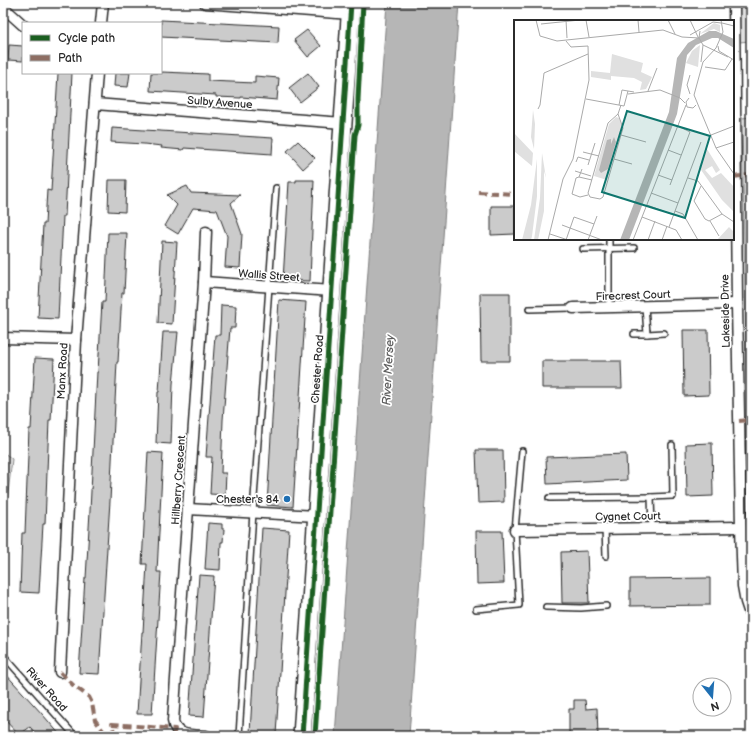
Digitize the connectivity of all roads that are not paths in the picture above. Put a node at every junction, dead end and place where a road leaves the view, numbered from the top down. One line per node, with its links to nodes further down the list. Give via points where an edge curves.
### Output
1 (102, 3): 6 (street)
2 (205, 3): 5 (street)
3 (734, 3): 9 (street, Lakeside Drive)
4 (3, 7): 7 (street)
5 (351, 8): 11 (highway, Chester Road)
6 (101, 22)
7 (22, 23)
8 (97, 74): 10 (street, Manx Road)
9 (734, 87): 21 (street, Lakeside Drive)
10 (95, 104): 11 (street, Sulby Avenue); 30 (street, Manx Road)
11 (343, 123): 20 (highway, Chester Road)
12 (276, 188): 19 (lane)
13 (206, 232): 18 (street, Hillberry Crescent)
14 (609, 240): 16 (lane)
15 (634, 248): 16 (lane)
16 (609, 249): 17 (lane); 23 (lane)
17 (583, 250)
18 (204, 282): 19 (street, Wallis Street); 35 (street, Hillberry Crescent)
19 (269, 287): 20 (street, Wallis Street); 36 (lane)
20 (332, 291): 37 (highway, Chester Road)
21 (737, 304): 22 (street, Firecrest Court); 38 (street, Lakeside Drive)
22 (645, 306): 23 (street, Firecrest Court); 28 (lane)
23 (609, 307): 24 (street, Firecrest Court)
24 (573, 308): 25 (lane, Firecrest Court)
25 (529, 309)
26 (664, 333): 28 (lane)
27 (634, 334): 28 (lane)
28 (647, 334)
29 (3, 338): 30 (street)
30 (76, 340): 48 (street, Manx Road)
31 (672, 445): 33 (lane, via 673,496)
32 (522, 452): 41 (lane)
33 (651, 497): 34 (lane); 40 (lane)
34 (549, 498)
35 (188, 508): 36 (street); 49 (street, Hillberry Crescent, via 173,721 175,729)
36 (253, 512): 37 (street); 52 (lane)
37 (317, 516): 53 (highway, Chester Road)
38 (741, 527): 40 (street, Cygnet Court); 46 (street, Lakeside Drive, via 743,586)
39 (604, 528): 40 (street, Cygnet Court); 41 (street, Cygnet Court); 42 (lane)
40 (652, 528)
41 (516, 530): 45 (lane, via 520,605)
42 (606, 556)
43 (606, 606): 44 (lane)
44 (546, 607)
45 (476, 608)
46 (751, 617)
47 (3, 654): 50 (lane, River Road)
48 (60, 672)
49 (190, 735): 51 (street)
50 (75, 736)
51 (206, 736)
52 (239, 736)
53 (302, 736)

